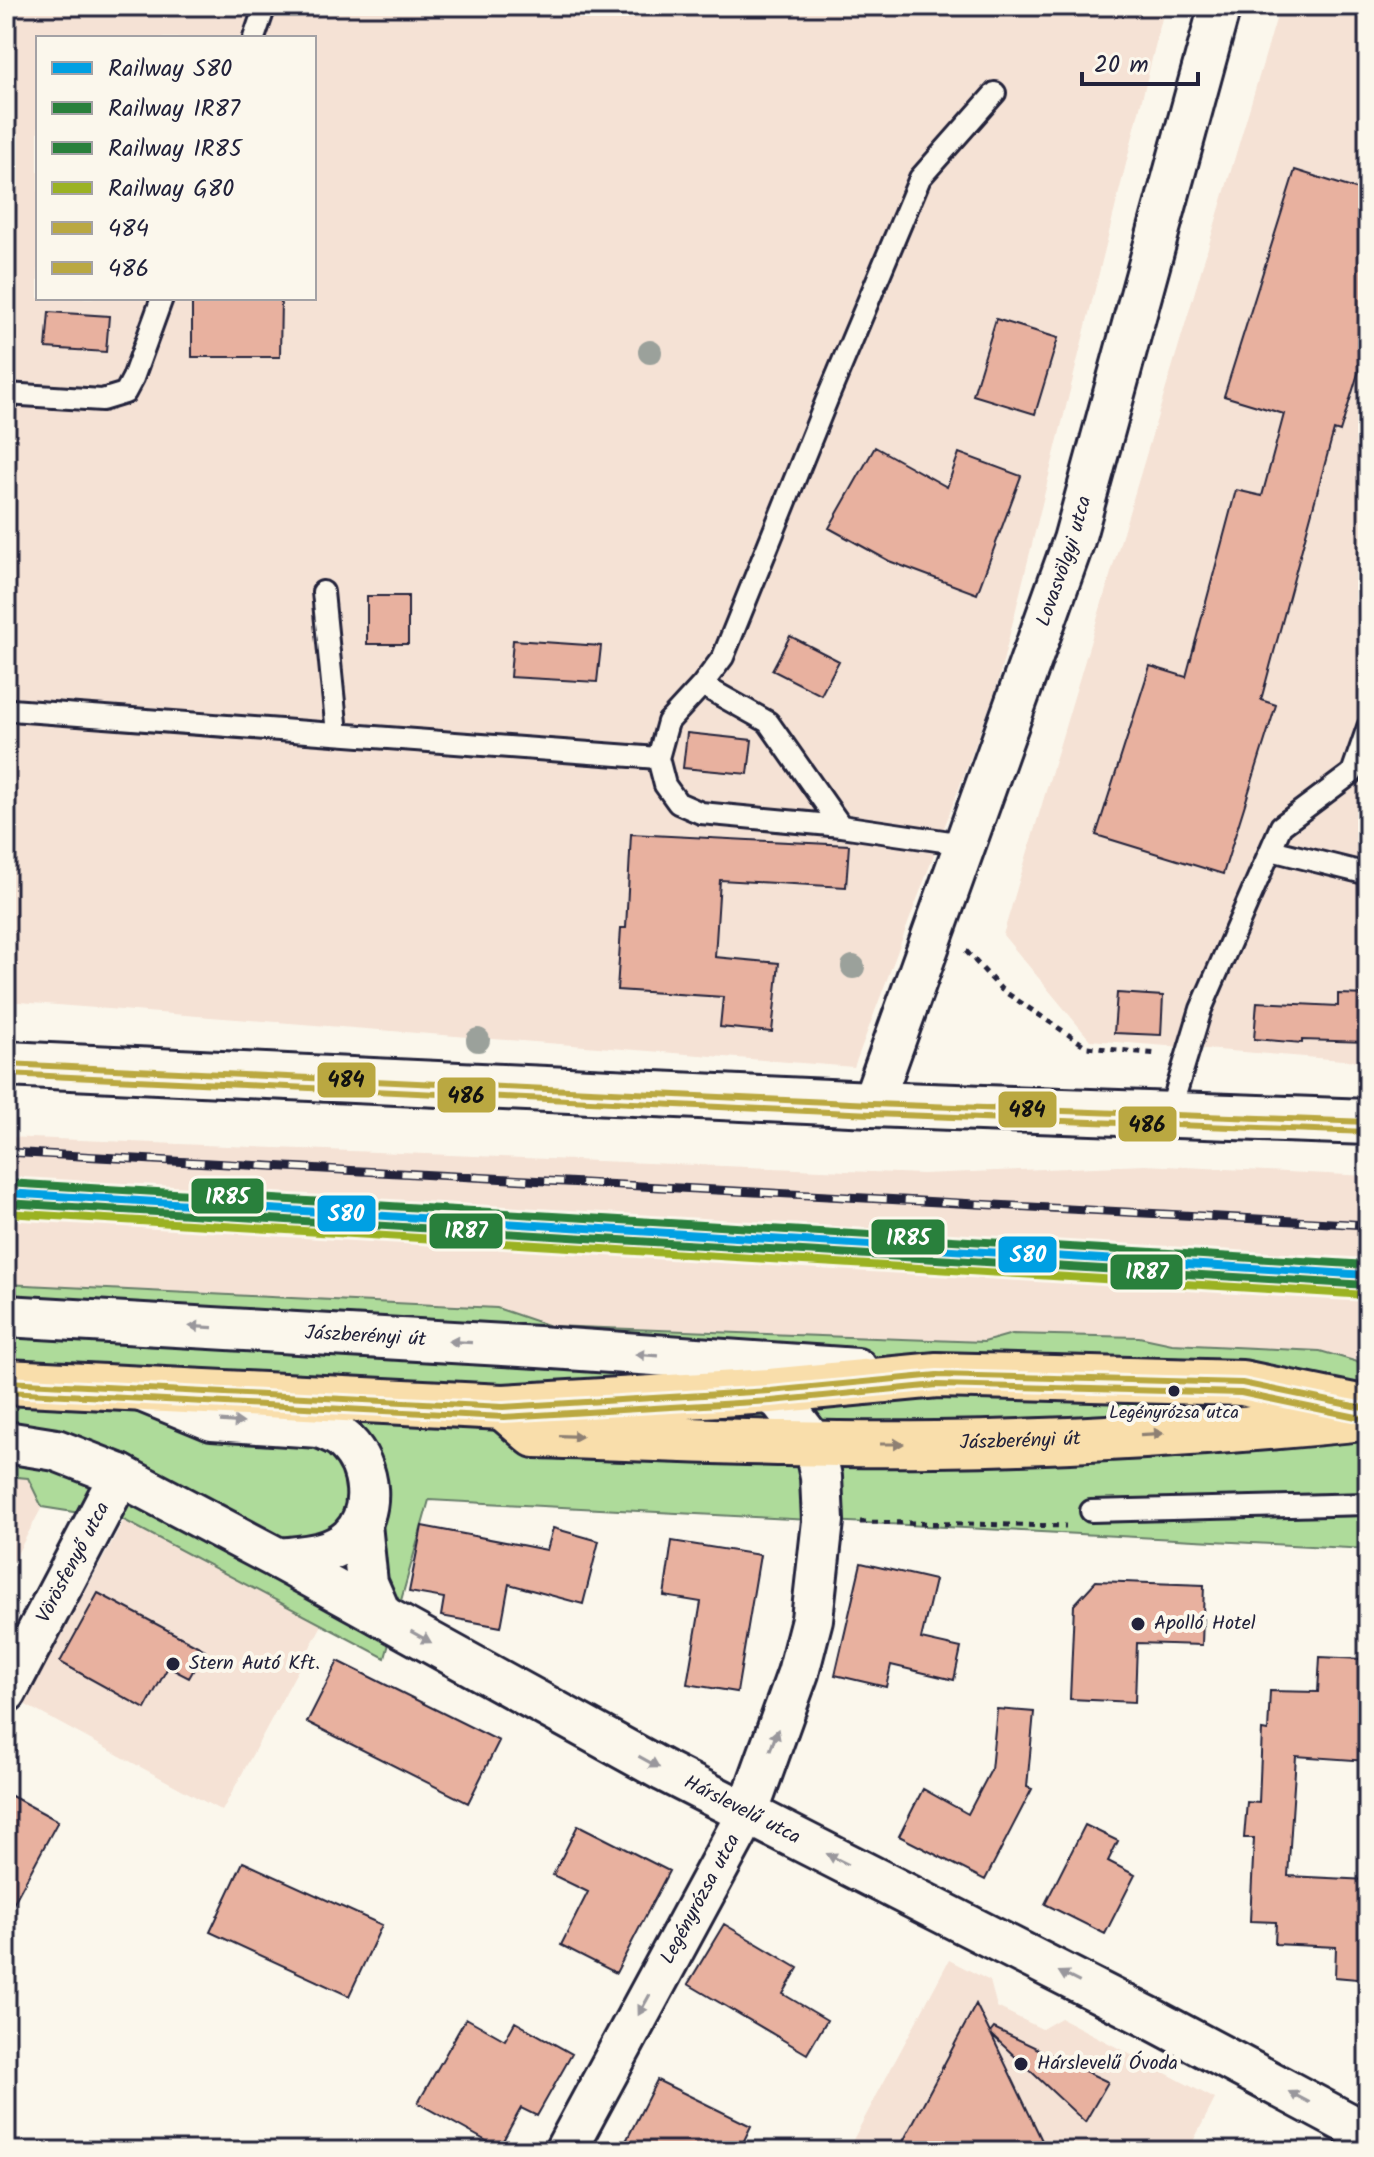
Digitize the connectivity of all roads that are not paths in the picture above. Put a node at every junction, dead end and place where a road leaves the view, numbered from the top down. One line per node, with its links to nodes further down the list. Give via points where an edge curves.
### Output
1 (265, 6): 3 (lane)
2 (1220, 6): 14 (street, Lovasvölgyi utca, via 1074,540)
3 (255, 36)
4 (995, 93): 8 (lane, via 920,178 723,657)
5 (161, 300): 6 (lane, via 125,393 102,400)
6 (6, 394)
7 (323, 592): 11 (lane)
8 (702, 685): 12 (lane, via 668,722); 13 (lane, via 768,722)
9 (11, 710): 11 (lane)
10 (1368, 727): 15 (lane, via 1352,773 1281,826)
11 (337, 733): 12 (lane)
12 (658, 758): 13 (lane, via 665,785 678,803 701,813)
13 (841, 826): 14 (lane)
14 (964, 844): 18 (street, Lovasvölgyi utca)
15 (1271, 850): 16 (lane); 19 (lane, via 1201,1009)
16 (1368, 874)
17 (6, 1064): 18 (main road)
18 (872, 1104): 19 (main road)
19 (1169, 1115): 20 (main road)
20 (1368, 1122)
21 (6, 1316): 22 (street, Jászberényi út, one-way to 21)
22 (725, 1360): 23 (street, Jászberényi út); 26 (street)
23 (937, 1375): 26 (main road, Jászberényi út); 28 (main road, Jászberényi út, via 1242,1383)
24 (6, 1382): 25 (main road, Jászberényi út)
25 (133, 1388): 27 (main road, Jászberényi út); 35 (street, Jászberényi út, one-way to 35, via 212,1420 319,1427 334,1433 357,1455 364,1472 367,1509)
26 (770, 1391): 27 (main road, Jászberényi út); 31 (street)
27 (503, 1407): 31 (main road, Jászberényi út, one-way to 31, via 535,1435)
28 (1368, 1409)
29 (1368, 1417): 31 (main road, Jászberényi út, one-way to 29, via 1226,1431)
30 (6, 1442): 32 (street, via 56,1450)
31 (814, 1444): 39 (street, Legényrózsa utca, one-way to 31, via 812,1619 823,1521)
32 (120, 1475): 36 (street, Hárslevelű utca); 38 (street, Vörösfenyő utca)
33 (1368, 1504): 34 (lane)
34 (1091, 1511)
35 (361, 1524): 36 (street, via 349,1539 319,1555); 37 (street, Jászberényi út, via 367,1583)
36 (279, 1559): 37 (street, Hárslevelű utca)
37 (381, 1615): 39 (street, Hárslevelű utca, one-way to 39)
38 (6, 1692)
39 (747, 1814): 40 (street, Hárslevelű utca, one-way to 39); 41 (street, Legényrózsa utca, one-way to 41)
40 (1368, 2134)
41 (565, 2151)

